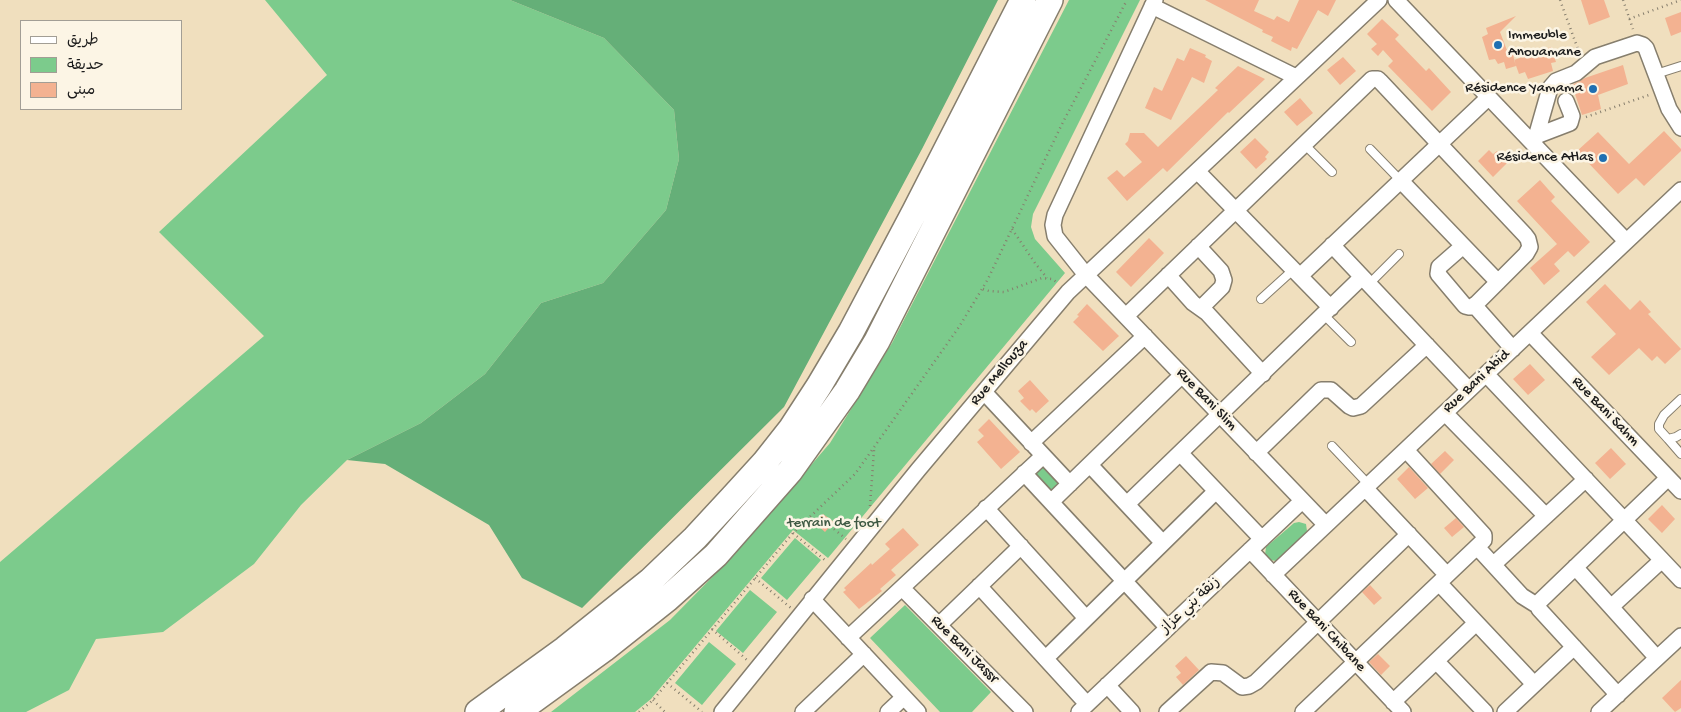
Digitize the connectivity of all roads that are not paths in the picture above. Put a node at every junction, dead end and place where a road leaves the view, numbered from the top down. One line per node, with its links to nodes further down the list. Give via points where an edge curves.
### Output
1 (1023, 0): 111 (highway, via 915,212 850,332 791,429 733,497 650,581 565,649)
2 (1050, 0): 112 (highway, via 877,341 847,391 790,471 716,555 667,599)
3 (1378, 0): 8 (street, Rue Mellouza)
4 (1396, 0): 9 (street)
5 (1154, 3): 8 (street); 27 (street, via 1054,220 1055,236)
6 (1681, 66): 7 (lane)
7 (1656, 74): 11 (street); 12 (street, via 1643,44 1637,43 1595,57 1576,73 1553,84)
8 (1296, 77): 16 (street, Rue Mellouza)
9 (1489, 97): 12 (street); 14 (street)
10 (1566, 101): 12 (street, via 1572,116 1570,123)
11 (1681, 128)
12 (1535, 140): 21 (street)
13 (1304, 144): 14 (street, via 1375,78); 17 (lane); 20 (street)
14 (1440, 144): 18 (street); 30 (street, via 1530,243 1529,250)
15 (1370, 149): 18 (lane)
16 (1197, 171): 20 (street); 27 (street, Rue Mellouza)
17 (1332, 172)
18 (1400, 181): 22 (street); 24 (street)
19 (1681, 190): 21 (street, Rue Bani Abid)
20 (1235, 210): 23 (street); 26 (street)
21 (1626, 241): 36 (street, Rue Bani Abid)
22 (1332, 245): 26 (street); 29 (street)
23 (1198, 246): 28 (street); 33 (street, via 1221,271 1224,280 1222,287)
24 (1463, 246): 30 (street); 32 (street, via 1439,267 1438,274 1465,306)
25 (1399, 254): 29 (lane)
26 (1296, 273): 31 (lane); 34 (street)
27 (1086, 275): 35 (street, Rue Bani Slim); 45 (street, Rue Mellouza)
28 (1168, 275): 33 (street); 35 (street)
29 (1366, 281): 34 (street); 39 (street)
30 (1498, 282): 32 (street)
31 (1261, 300)
32 (1474, 305): 40 (street)
33 (1201, 308): 41 (street)
34 (1327, 311): 38 (lane); 41 (street)
35 (1126, 316): 37 (street, Rue Bani Slim)
36 (1530, 333): 40 (street, Rue Bani Abid); 60 (street, Rue Bani Sahm)
37 (1144, 336): 43 (street, Rue Bani Slim); 51 (street)
38 (1351, 342)
39 (1427, 346): 44 (street); 55 (street, via 1361,406 1353,408 1330,390 1321,390)
40 (1513, 349): 42 (street, Rue Bani Abid)
41 (1263, 374): 48 (street)
42 (1486, 374): 44 (street, Rue Bani Abid); 61 (street)
43 (1182, 375): 48 (street, Rue Bani Slim); 58 (street)
44 (1469, 390): 47 (street, Rue Bani Abid)
45 (984, 392): 51 (street); 88 (street, Rue Mellouza)
46 (1681, 399): 50 (lane, via 1659,424 1659,429)
47 (1445, 413): 53 (street, Rue Bani Abid); 70 (street)
48 (1220, 415): 54 (street); 55 (street, Rue Bani Slim)
49 (1681, 434): 50 (lane)
50 (1668, 439): 56 (lane)
51 (1031, 443): 57 (street)
52 (1332, 446): 63 (lane)
53 (1406, 450): 63 (street, Rue Bani Abid); 77 (street, via 1484,535)
54 (1180, 453): 64 (street); 68 (street)
55 (1256, 453): 66 (street, Rue Bani Slim)
56 (1681, 454)
57 (1043, 456): 59 (street); 62 (street)
58 (1090, 465): 62 (street); 68 (street)
59 (1024, 474): 67 (street); 69 (street)
60 (1668, 478): 65 (street, Rue Bani Sahm); 71 (street)
61 (1586, 479): 70 (street); 71 (street)
62 (1070, 484): 67 (street)
63 (1367, 486): 72 (street, Rue Bani Abid); 73 (street)
64 (1216, 491): 74 (street); 75 (street)
65 (1681, 491)
66 (1302, 501): 72 (street, Rue Bani Slim); 74 (street, زنقة بني عزاز)
67 (1051, 502): 85 (street)
68 (1127, 504): 75 (street)
69 (986, 508): 76 (street); 87 (street)
70 (1546, 516): 80 (street)
71 (1624, 520): 79 (street); 81 (street)
72 (1326, 525): 82 (street, Rue Bani Abid)
73 (1408, 534): 83 (street); 92 (street)
74 (1262, 539): 78 (street, زنقة بني عزاز)
75 (1163, 543): 85 (street)
76 (1021, 546): 86 (street); 91 (street)
77 (1478, 547): 80 (street); 83 (street)
78 (1250, 550): 82 (street, Rue Bani Chibane); 95 (street, زنقة بني عزاز)
79 (1662, 560): 84 (street); 90 (street)
80 (1494, 564): 89 (street, via 1527,600)
81 (1575, 567): 89 (street, via 1540,600); 90 (street)
82 (1273, 575): 92 (street, Rue Bani Chibane)
83 (1443, 579): 93 (street); 103 (street)
84 (1681, 580)
85 (1124, 581): 91 (street); 95 (street)
86 (979, 586): 94 (street); 100 (street)
87 (902, 588): 94 (street, Rue Bani Jassr); 97 (street)
88 (812, 599): 97 (street); 113 (street, Rue Mellouza)
89 (1538, 606): 98 (street)
90 (1612, 607): 101 (street)
91 (1086, 618): 100 (street)
92 (1318, 622): 103 (street, Rue Bani Chibane); 119 (street, via 1252,684 1242,687 1223,673 1211,672)
93 (1476, 623): 102 (street); 104 (street)
94 (939, 625): 117 (street, Rue Bani Jassr)
95 (1168, 628): 105 (street, زنقة بني عزاز)
96 (1681, 636): 101 (street)
97 (848, 638): 99 (street)
98 (1574, 647): 104 (street); 106 (street)
99 (864, 654): 107 (street); 114 (street)
100 (1046, 658): 109 (street)
101 (1658, 658): 106 (street)
102 (1436, 661): 108 (street); 120 (street)
103 (1356, 662): 108 (street, Rue Bani Chibane); 110 (street)
104 (1534, 684): 121 (street)
105 (1107, 685): 109 (street, زنقة بني عزاز); 118 (street)
106 (1618, 695): 122 (street)
107 (904, 697): 115 (street); 116 (street)
108 (1398, 707)
109 (1083, 708)
110 (1313, 709)
111 (478, 712)
112 (517, 712)
113 (722, 712)
114 (803, 712)
115 (888, 712)
116 (918, 712)
117 (1025, 712)
118 (1132, 712)
119 (1167, 712)
120 (1485, 712)
121 (1505, 712)
122 (1600, 712)

